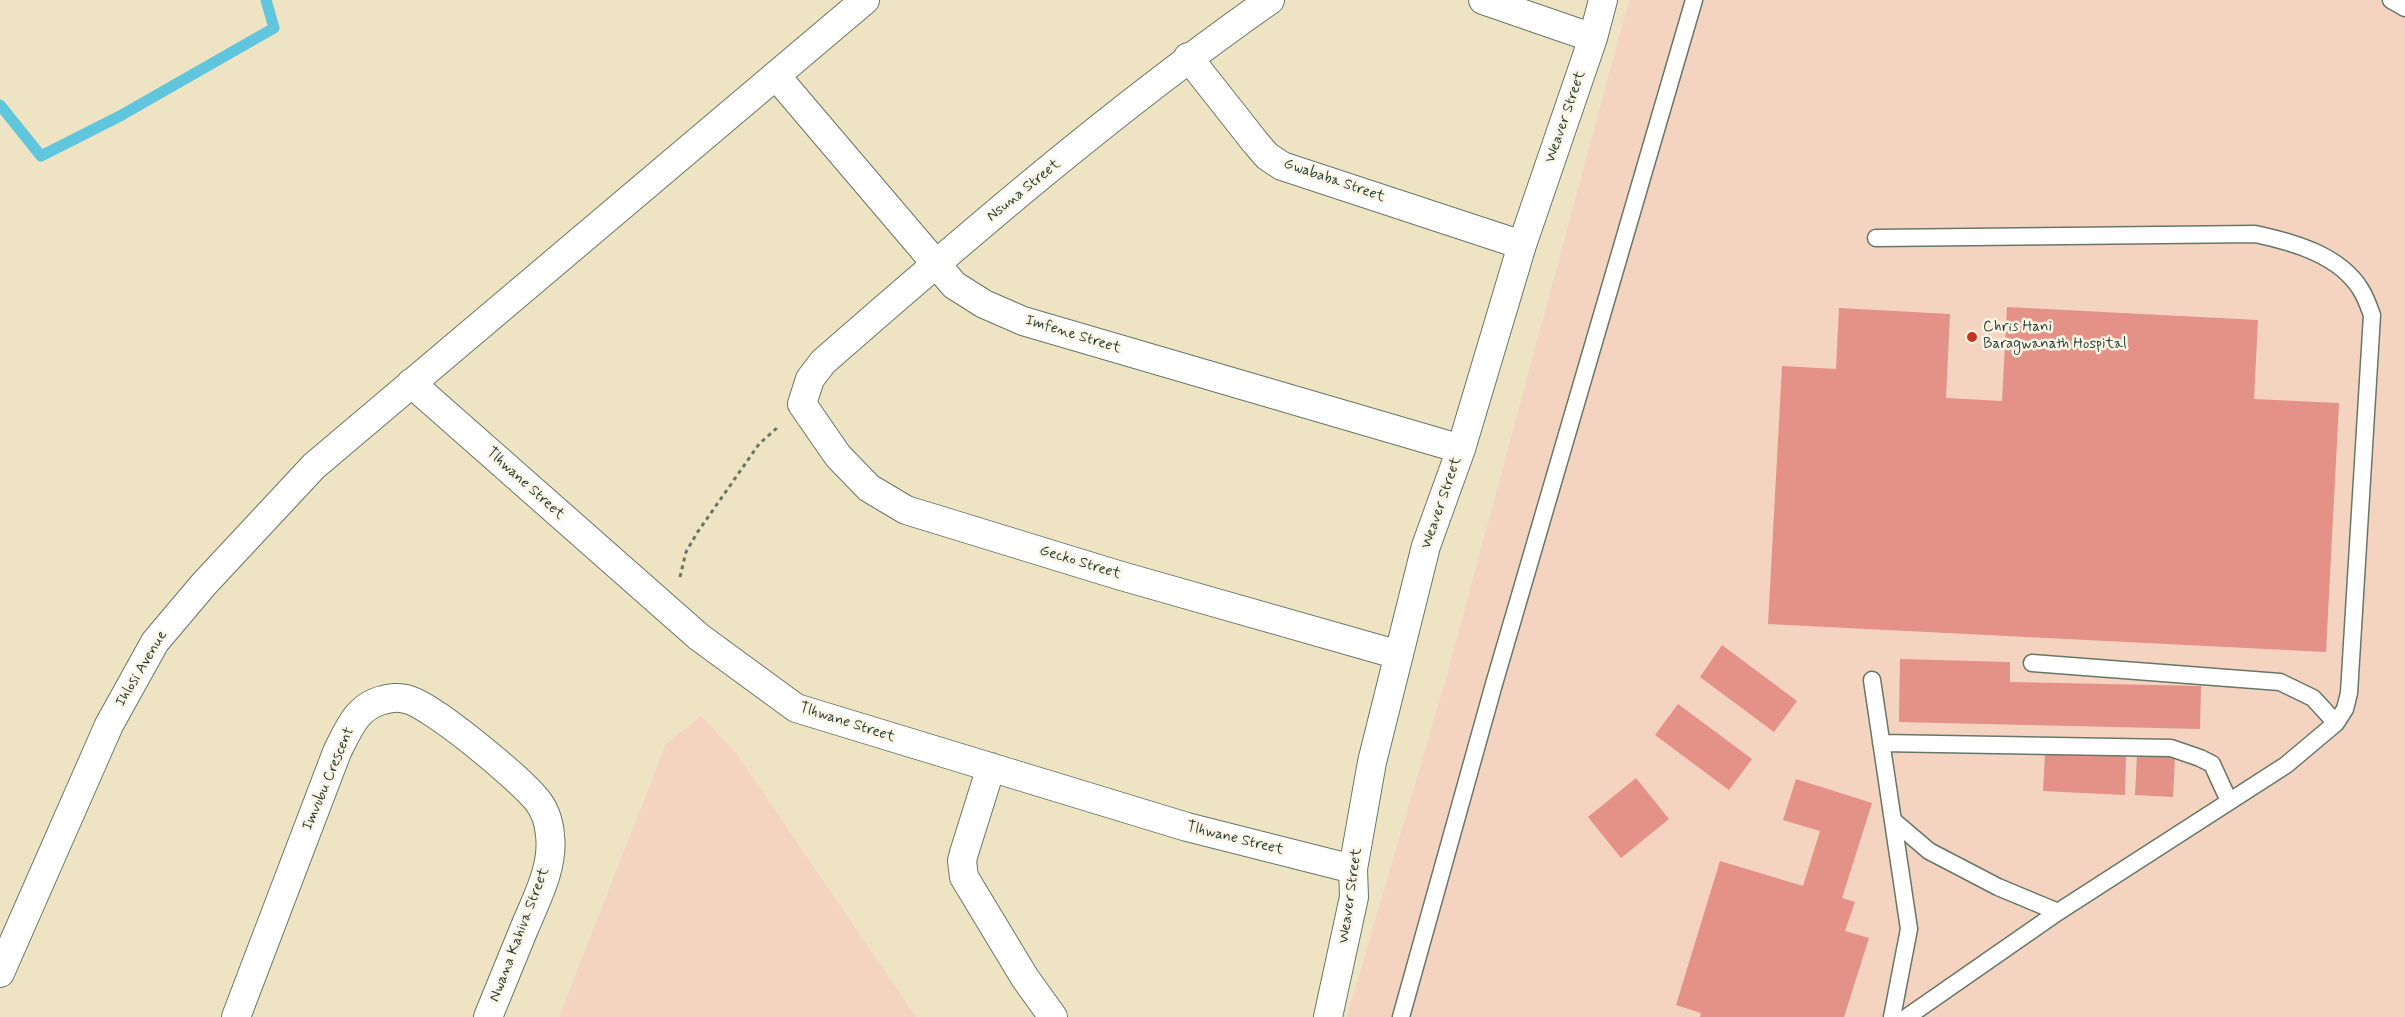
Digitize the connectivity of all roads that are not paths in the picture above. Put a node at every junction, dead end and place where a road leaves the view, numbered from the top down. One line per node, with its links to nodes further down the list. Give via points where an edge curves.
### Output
1 (865, 0): 10 (street, Ihlosi Avenue)
2 (1270, 0): 9 (street, Nsuna Street)
3 (1483, 0): 8 (street)
4 (1602, 0): 8 (street, Weaver Street)
5 (1694, 0): 33 (lane)
6 (2391, 0): 7 (lane)
7 (2405, 8)
8 (1593, 38): 12 (street, Weaver Street)
9 (1188, 57): 12 (street, Gwababa Street, via 1267,156 1282,166); 13 (street, Nsuna Street)
10 (777, 76): 13 (street, Imfene Street); 14 (street, Ihlosi Avenue)
11 (1876, 238): 20 (lane, via 2255,234 2285,240 2320,254 2346,272 2361,289 2372,315 2349,693 2345,710)
12 (1522, 245): 16 (street, Weaver Street)
13 (937, 262): 15 (street, Nsuna Street, via 822,362 810,379); 16 (street, Imfene Street, via 954,285 984,304 1023,321)
14 (411, 383): 22 (street, Tlhwane Street, via 670,612 796,708); 28 (street, Ihlosi Avenue, via 314,466 204,584 155,642 109,725)
15 (802, 404): 17 (street, Gecko Street, via 838,456 869,488 906,510 1118,575)
16 (1461, 449): 17 (street, Weaver Street, via 1426,546)
17 (1399, 655): 26 (street, Weaver Street, via 1372,762)
18 (2032, 663): 20 (lane, via 2280,682 2313,698)
19 (1872, 680): 21 (lane)
20 (2336, 723): 23 (lane, via 2286,765)
21 (1881, 742): 23 (lane, via 2171,748 2212,764); 24 (lane)
22 (991, 767): 26 (street, Tlhwane Street, via 1187,827); 31 (street, via 964,852 964,877 1025,978)
23 (2229, 800): 27 (lane)
24 (1895, 822): 27 (lane, via 1929,851 1998,887); 34 (lane, via 1910,929)
25 (550, 853): 29 (street, Imvubu Crescent, via 547,818 538,801 520,781 443,719 405,698 367,706 352,724 338,752); 30 (street, Nwana Kahiva Street, via 546,873)
26 (1353, 869): 32 (street, Weaver Street, via 1354,897)
27 (2058, 912): 35 (lane)
28 (0, 973)
29 (236, 1017)
30 (488, 1017)
31 (1053, 1017)
32 (1328, 1017)
33 (1400, 1017)
34 (1892, 1017)
35 (1907, 1017)

